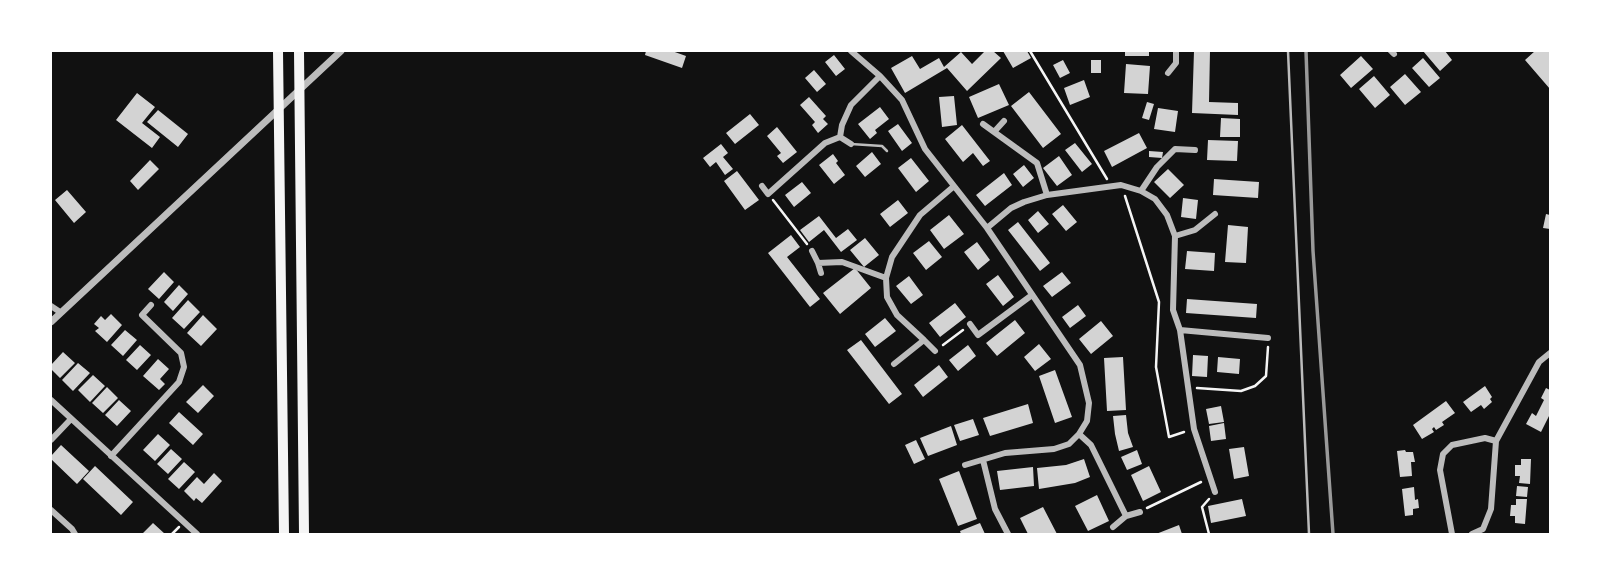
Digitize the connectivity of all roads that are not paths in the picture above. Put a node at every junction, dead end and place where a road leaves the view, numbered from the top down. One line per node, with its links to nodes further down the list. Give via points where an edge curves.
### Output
1 (278, 51): 56 (highway)
2 (299, 51): 57 (highway)
3 (341, 51): 32 (street)
4 (852, 51): 8 (street)
5 (868, 51): 8 (street)
6 (1176, 51): 9 (street, via 1176,63)
7 (1288, 51): 59 (lane)
8 (862, 59): 10 (street)
9 (1168, 73)
10 (880, 76): 14 (street, via 851,106); 19 (street, via 902,100 925,149)
11 (1004, 121): 13 (street)
12 (983, 124): 13 (street)
13 (994, 132): 21 (street, via 1037,163)
14 (840, 137): 15 (street); 18 (street, via 825,143 768,194)
15 (851, 144): 17 (lane, via 882,146)
16 (1195, 150): 20 (street, via 1175,149)
17 (887, 152)
18 (762, 186)
19 (953, 187): 23 (street); 28 (street, via 920,215 892,257)
20 (1141, 191): 21 (street, via 1110,185); 24 (street, via 1155,199)
21 (1047, 195): 23 (street, via 1011,208)
22 (1215, 214): 24 (street, via 1195,230)
23 (987, 228): 29 (street)
24 (1175, 236): 35 (street, via 1173,310)
25 (812, 251): 26 (street)
26 (818, 263): 27 (street); 28 (street, via 842,262)
27 (821, 273)
28 (886, 278): 37 (street, via 887,298 897,316)
29 (1032, 295): 34 (street, via 978,335); 43 (street, via 1080,365 1089,403)
30 (151, 305): 46 (street, via 142,315 181,353 184,367 178,382)
31 (51, 306): 32 (street)
32 (60, 312): 33 (street)
33 (51, 322)
34 (970, 324)
35 (1180, 330): 36 (street); 49 (street, via 1194,429)
36 (1268, 338)
37 (924, 340): 38 (street); 40 (street)
38 (935, 351)
39 (1550, 353): 45 (street, via 1539,362)
40 (894, 364)
41 (51, 400): 42 (street)
42 (71, 419): 44 (street); 46 (street)
43 (1080, 434): 47 (street, via 1054,449); 52 (street, via 1091,445)
44 (51, 440)
45 (1496, 441): 60 (street, via 1485,438 1452,445 1443,454 1440,470); 61 (street, via 1491,509 1483,529)
46 (111, 456): 55 (street)
47 (983, 460): 48 (street); 58 (street, via 995,509)
48 (965, 465)
49 (1215, 492)
50 (51, 510): 54 (street)
51 (1140, 512): 52 (street)
52 (1126, 516): 53 (street)
53 (1113, 527)
54 (75, 534)
55 (197, 534)
56 (284, 534)
57 (304, 534)
58 (1007, 534)
59 (1309, 534)
60 (1452, 534)
61 (1472, 534)

